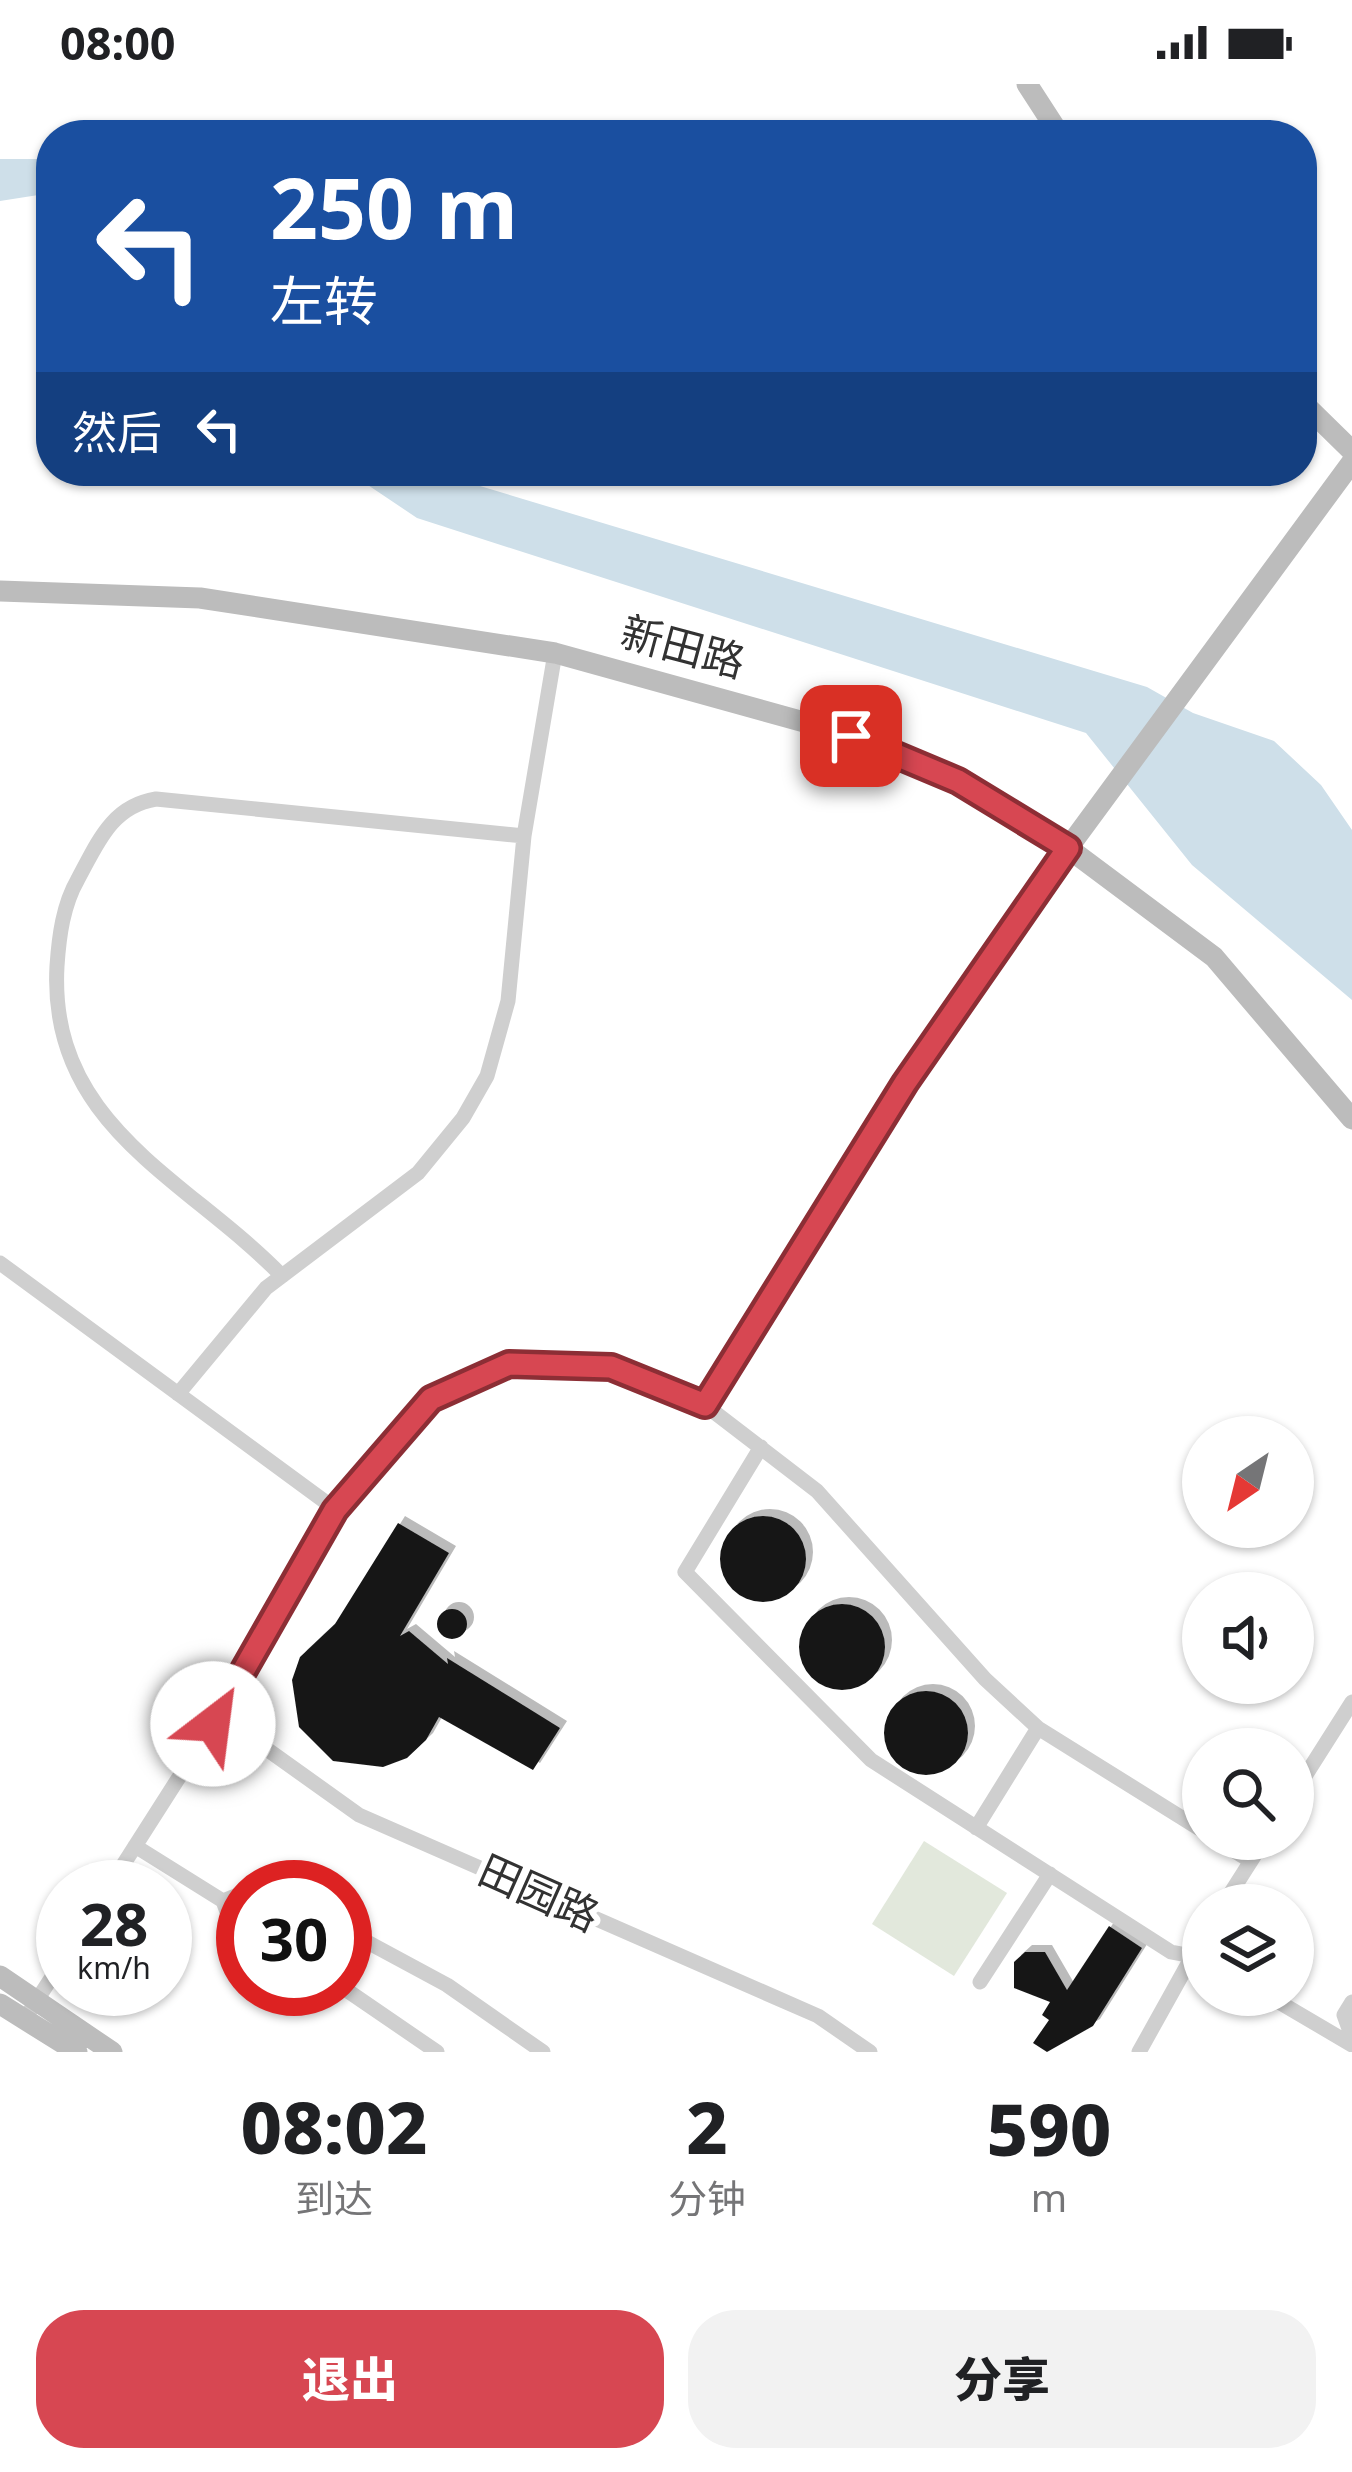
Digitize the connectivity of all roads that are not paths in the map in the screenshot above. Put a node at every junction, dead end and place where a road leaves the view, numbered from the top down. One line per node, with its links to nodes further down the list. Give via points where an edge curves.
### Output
1 (1028, 84): 2 (street)
2 (1051, 120)
3 (1317, 417): 4 (street)
4 (1352, 451)
5 (1352, 462): 9 (street)
6 (0, 590): 7 (street, 新田路, via 200,598)
7 (555, 653): 8 (street); 9 (street, 新田路, via 851,736 958,781)
8 (524, 836): 12 (street, via 508,1000 487,1076 418,1173); 12 (street, via 156,799 132,803 108,825 67,898 55,1002 64,1054 88,1095 145,1158)
9 (1068, 848): 10 (street, 新田路, via 1214,957); 14 (street, via 905,1083)
10 (1352, 1119)
11 (0, 1263): 13 (street)
12 (282, 1276): 13 (street)
13 (178, 1394): 16 (street)
14 (705, 1405): 15 (street); 16 (street, via 611,1367 509,1364 431,1399)
15 (761, 1447): 19 (street, via 817,1491); 22 (street, via 685,1572 871,1760)
16 (335, 1510): 18 (street)
17 (1352, 1702): 20 (street)
18 (219, 1715): 23 (street); 46 (street, 田园路, via 359,1815 818,2016)
19 (1038, 1728): 21 (street); 22 (street)
20 (1314, 1762)
21 (1182, 1819)
22 (976, 1828): 27 (street)
23 (135, 1846): 24 (street); 29 (street)
24 (126, 1860)
25 (1248, 1860): 26 (street)
26 (1251, 1862): 28 (street)
27 (1050, 1874): 31 (street); 33 (street)
28 (1237, 1884)
29 (216, 1897)
30 (372, 1945): 45 (street)
31 (1182, 1954)
32 (0, 1976): 39 (street)
33 (980, 1982)
34 (1182, 1982): 47 (street)
35 (36, 2001): 39 (street)
36 (1352, 2002): 41 (street, via 1344,2015)
37 (0, 2004): 39 (street)
38 (372, 2007): 44 (street)
39 (31, 2009): 42 (street); 43 (street)
40 (1306, 2016): 41 (street)
41 (1352, 2041)
42 (77, 2052)
43 (112, 2052)
44 (437, 2052)
45 (543, 2052)
46 (870, 2052)
47 (1139, 2052)

